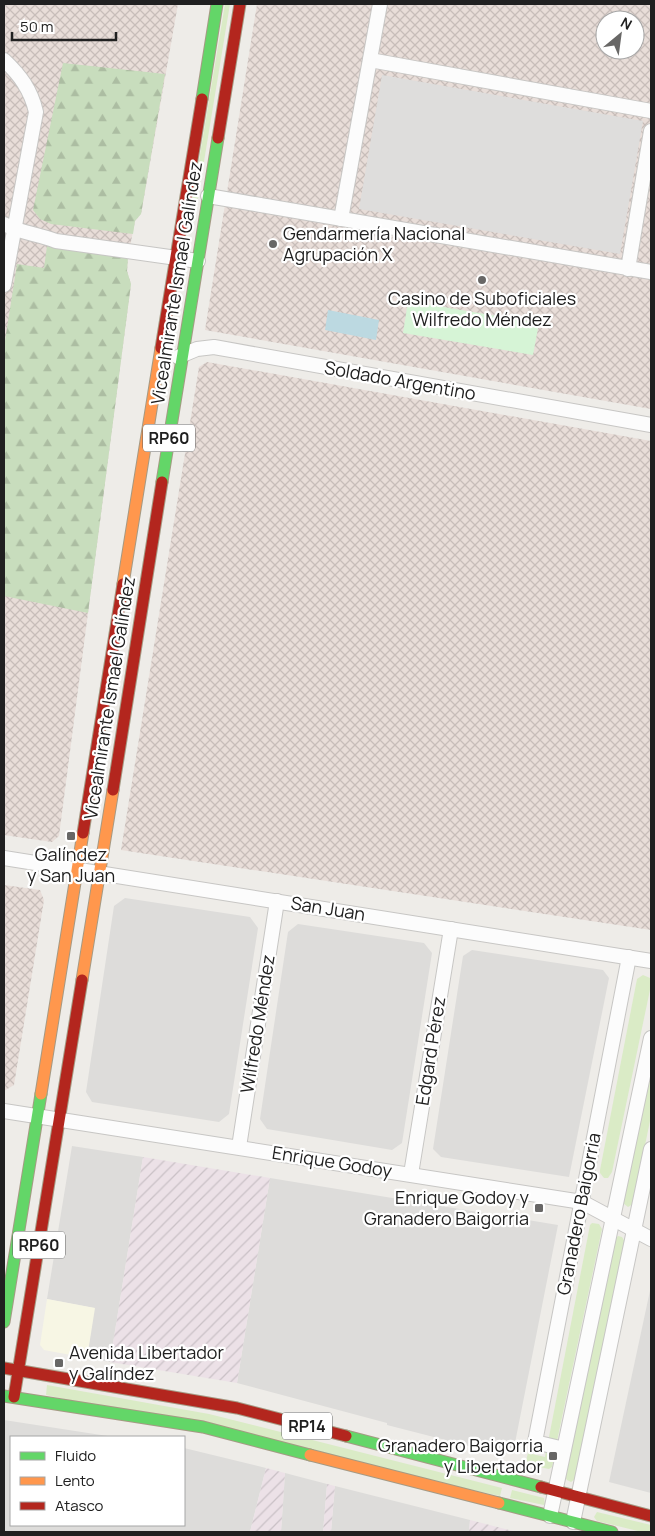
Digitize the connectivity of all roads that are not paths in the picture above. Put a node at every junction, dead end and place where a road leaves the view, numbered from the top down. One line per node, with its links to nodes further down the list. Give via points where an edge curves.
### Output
1 (217, 4): 11 (main road, Vicealmirante Ismael Galíndez / RP60)
2 (240, 4): 8 (main road, Vicealmirante Ismael Galíndez / RP60)
3 (380, 4): 5 (street)
4 (4, 60): 10 (street, via 27,86 36,112)
5 (370, 60): 6 (street); 9 (street)
6 (651, 111)
7 (651, 131): 13 (street)
8 (208, 196): 9 (street); 12 (main road, Vicealmirante Ismael Galíndez / RP60)
9 (341, 219): 13 (street)
10 (7, 230): 11 (street, via 40,234 56,241); 15 (street)
11 (176, 258): 12 (street); 17 (main road, Vicealmirante Ismael Galíndez / RP60)
12 (198, 261): 16 (main road, Vicealmirante Ismael Galíndez / RP60)
13 (628, 268): 14 (street)
14 (651, 272)
15 (4, 285)
16 (183, 355): 17 (street, Soldado Argentino, via 169,363); 18 (street, Soldado Argentino, via 197,349 220,348); 21 (main road, Vicealmirante Ismael Galíndez / RP60)
17 (157, 376): 20 (main road, Vicealmirante Ismael Galíndez / RP60)
18 (651, 425)
19 (4, 858): 20 (street, San Juan)
20 (77, 869): 21 (street, San Juan); 28 (main road, Vicealmirante Ismael Galíndez / RP60)
21 (99, 872): 22 (street, San Juan); 29 (main road, Vicealmirante Ismael Galíndez / RP60)
22 (277, 900): 23 (street, San Juan); 30 (street, Wilfredo Méndez)
23 (451, 929): 24 (street, San Juan); 32 (street, Edgard Pérez)
24 (629, 957): 25 (street, San Juan); 33 (street, Granadero Baigorria)
25 (651, 961)
26 (651, 1038): 34 (street, Granadero Baigorria)
27 (4, 1111): 28 (street, Enrique Godoy)
28 (37, 1116): 29 (street, Enrique Godoy); 37 (main road, Vicealmirante Ismael Galíndez / RP60)
29 (59, 1120): 30 (street, Enrique Godoy); 39 (main road, Vicealmirante Ismael Galíndez / RP60)
30 (239, 1147): 32 (street, Enrique Godoy)
31 (651, 1149): 35 (street)
32 (411, 1174): 33 (street, Enrique Godoy)
33 (582, 1202): 34 (street, Enrique Godoy); 41 (street, Granadero Baigorria, via 535,1442)
34 (613, 1219): 35 (street, Enrique Godoy); 41 (street, Granadero Baigorria)
35 (634, 1230): 36 (street, Enrique Godoy); 43 (street)
36 (651, 1239)
37 (4, 1322)
38 (4, 1368): 39 (main road, RP14)
39 (18, 1370): 40 (main road, Vicealmirante Ismael Galíndez / RP60); 42 (main road, RP14, via 237,1408)
40 (9, 1397): 44 (main road, RP14, via 211,1429)
41 (564, 1449): 42 (street, Granadero Baigorria)
42 (555, 1490): 43 (main road, RP14); 44 (street, Granadero Baigorria)
43 (578, 1497): 45 (main road, RP14); 46 (street)
44 (550, 1516): 46 (main road, RP14)
45 (651, 1516)
46 (573, 1522): 47 (main road, RP14)
47 (593, 1530): 48 (main road, RP14)
48 (612, 1532)

